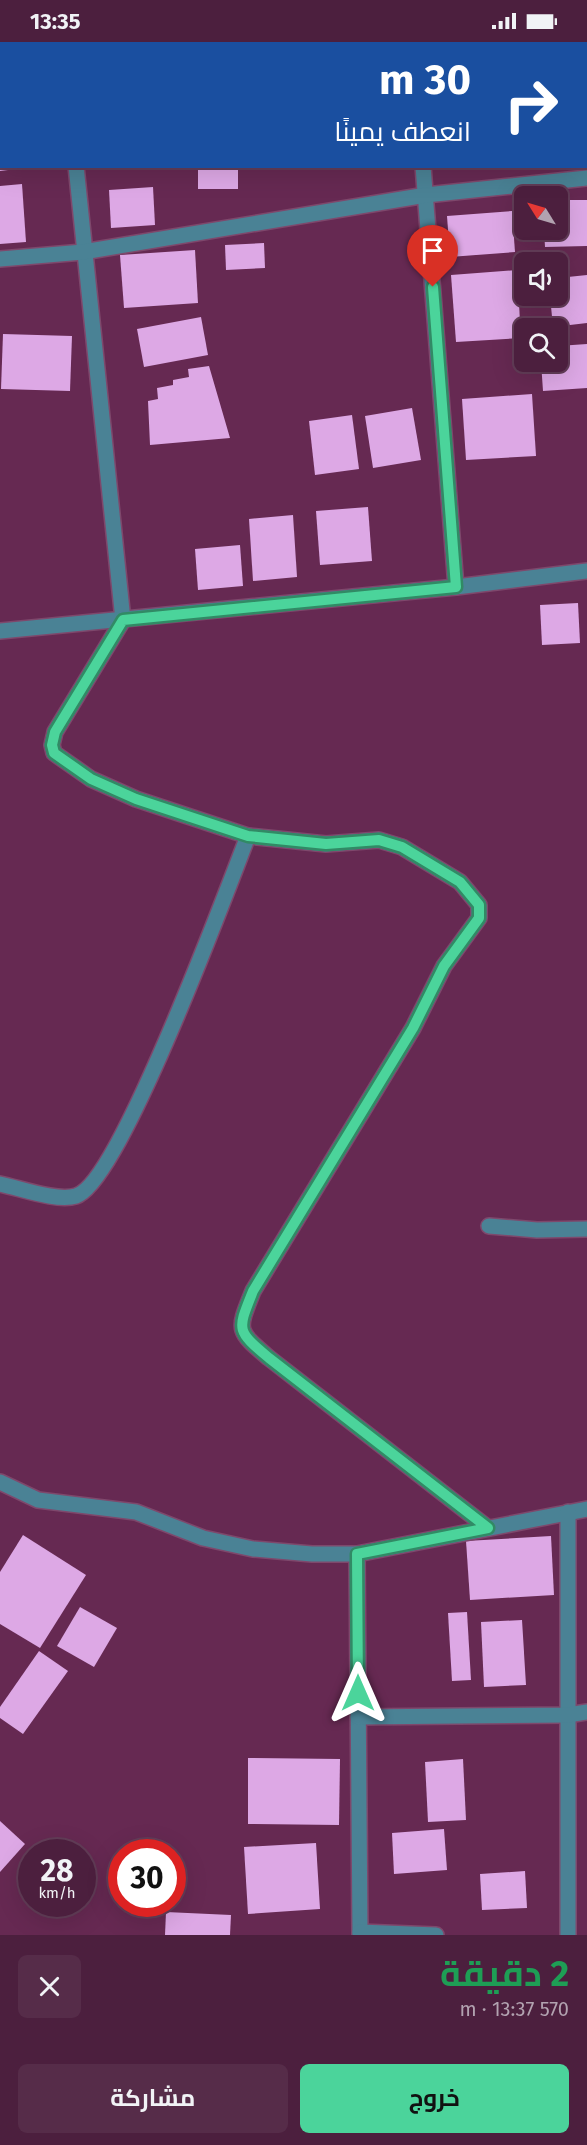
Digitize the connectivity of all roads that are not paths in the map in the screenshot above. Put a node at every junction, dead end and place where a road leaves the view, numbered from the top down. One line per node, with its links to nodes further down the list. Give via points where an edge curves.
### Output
1 (76, 168): 5 (street)
2 (423, 168): 4 (street)
3 (587, 178): 4 (street)
4 (426, 195): 5 (street); 8 (street)
5 (83, 252): 6 (street); 9 (street)
6 (0, 259)
7 (587, 571): 8 (street)
8 (456, 587): 9 (street)
9 (123, 620): 10 (street); 11 (street, via 55,732 54,753 91,779 136,799)
10 (0, 631)
11 (248, 836): 12 (street, via 177,1016 111,1158 87,1190 76,1196 59,1197); 18 (street, via 326,844 379,840 402,847 460,882 479,905 479,918 444,966 413,1028 253,1291 241,1321 244,1337 269,1358)
12 (0, 1184)
13 (489, 1226): 14 (street)
14 (587, 1229)
15 (0, 1482): 19 (street, via 38,1500 136,1512 203,1538 253,1549)
16 (587, 1509): 17 (street)
17 (568, 1512): 18 (street); 21 (street)
18 (488, 1528): 19 (street)
19 (357, 1554): 22 (street)
20 (587, 1712): 21 (street)
21 (568, 1714): 22 (street); 25 (street)
22 (358, 1717): 23 (street)
23 (360, 1933): 24 (street)
24 (436, 1935)
25 (568, 1935)

